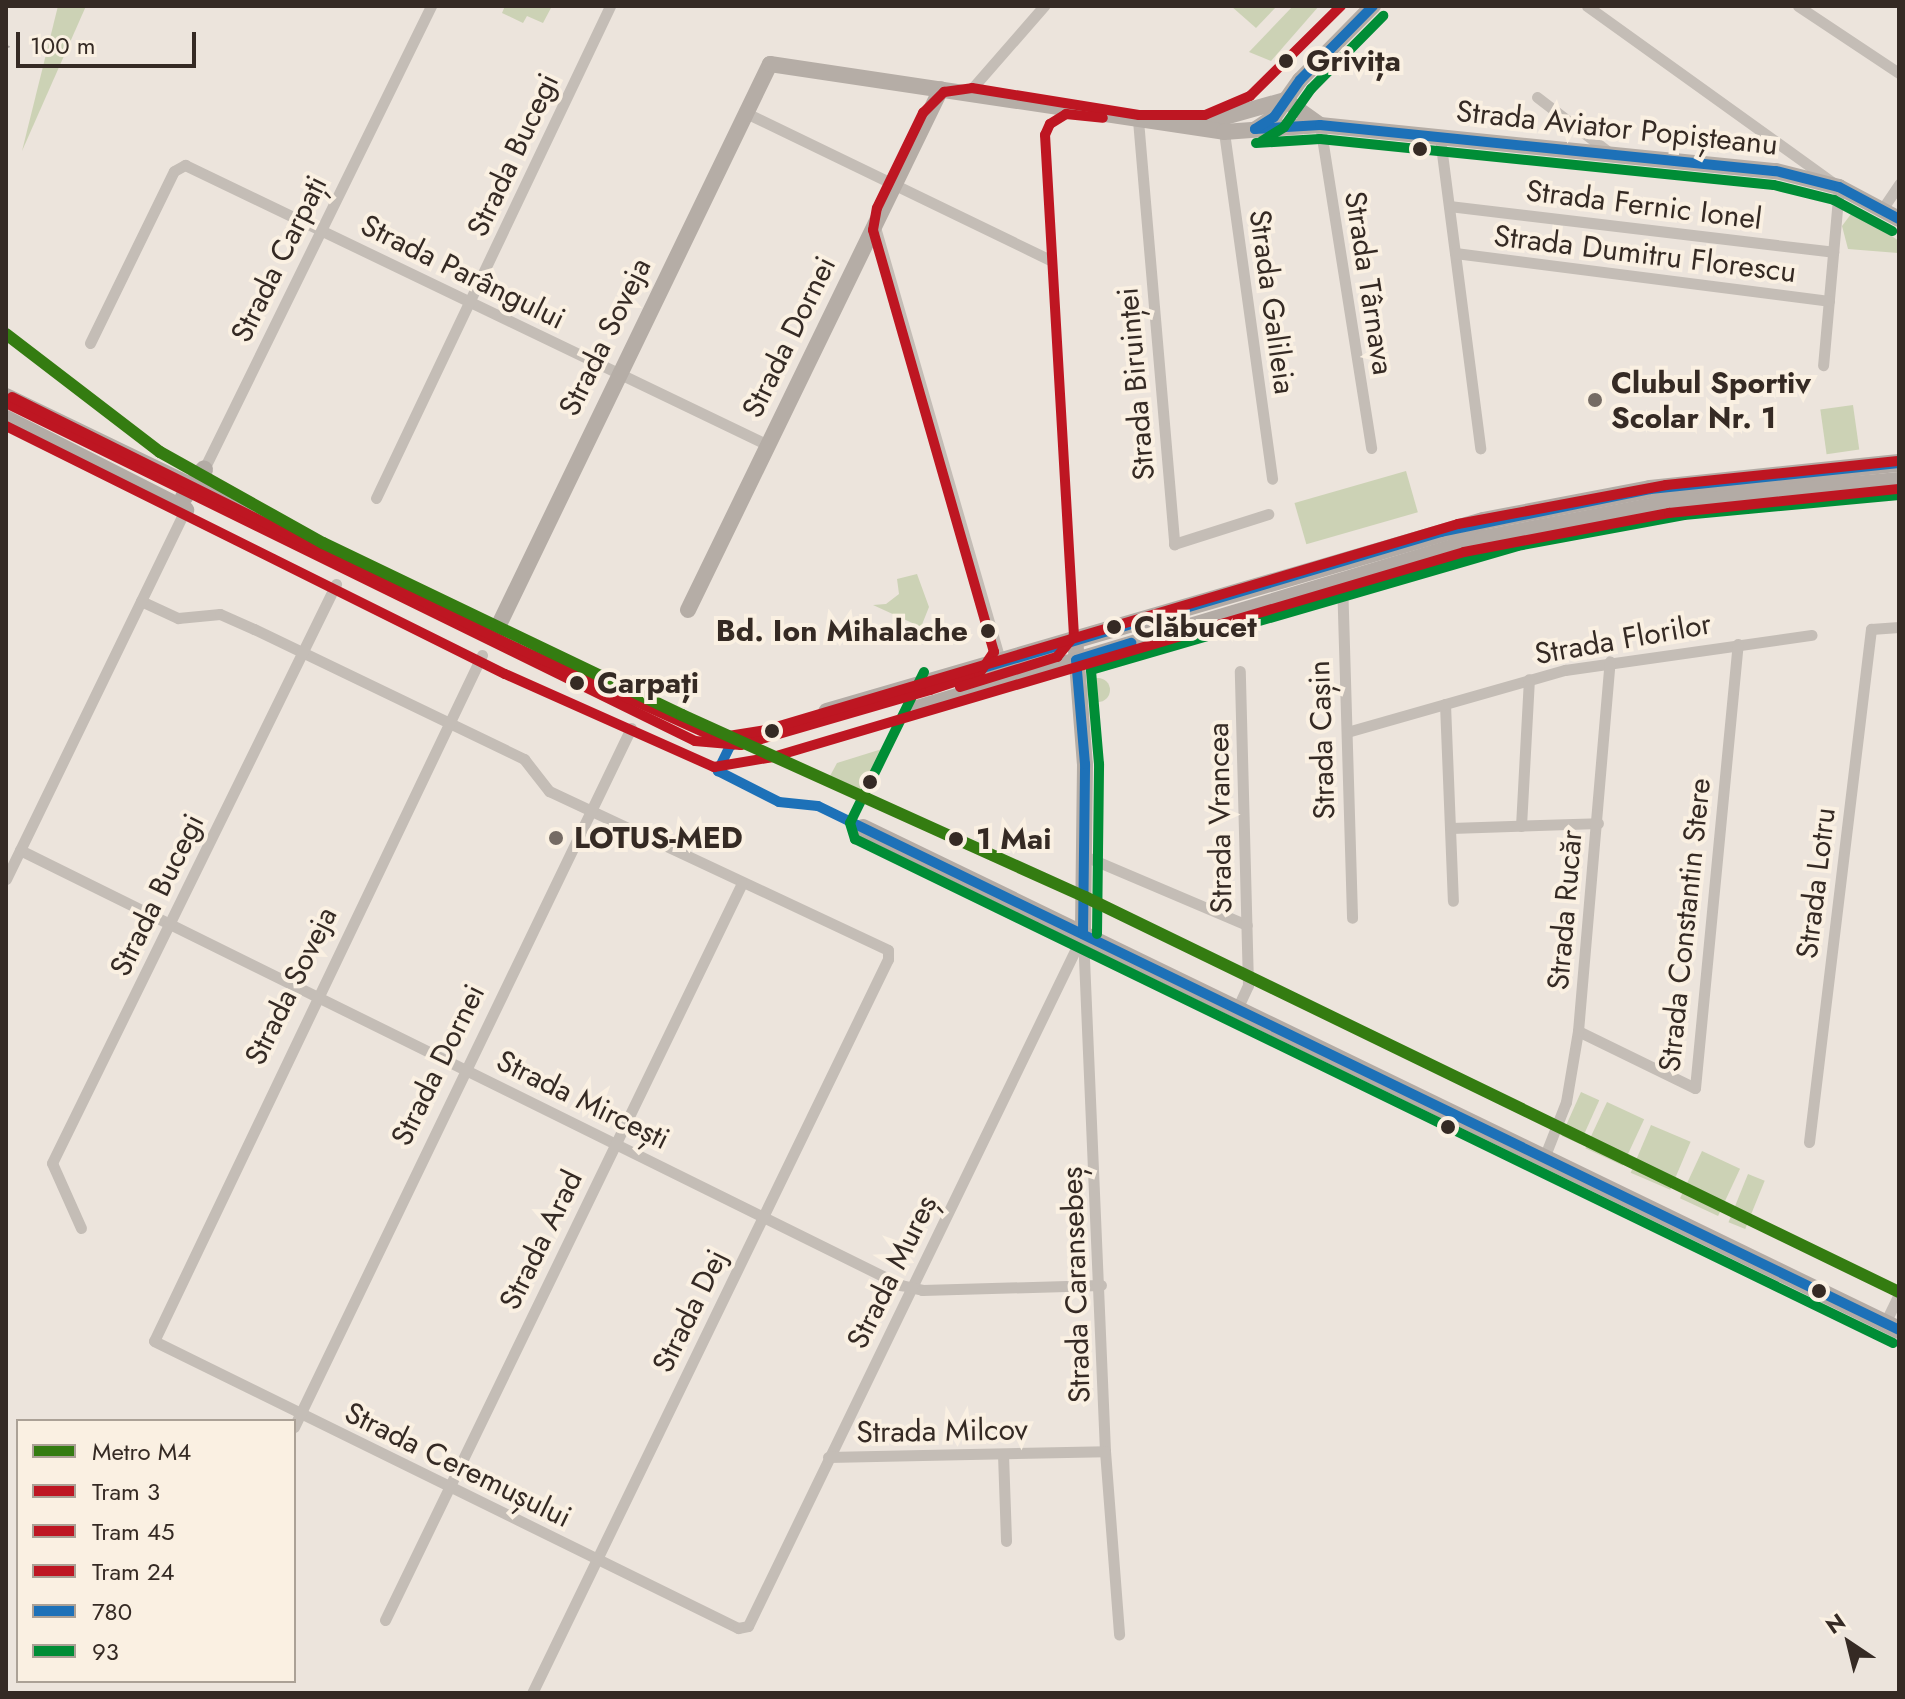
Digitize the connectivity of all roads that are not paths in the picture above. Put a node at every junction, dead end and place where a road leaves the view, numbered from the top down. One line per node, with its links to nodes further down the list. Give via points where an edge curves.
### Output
1 (431, 6): 29 (street, Strada Carpați)
2 (610, 6): 34 (street, Strada Bucegi)
3 (1044, 6): 10 (street)
4 (1373, 6): 12 (street)
5 (1587, 6): 24 (street)
6 (1798, 6): 8 (street)
7 (766, 66): 9 (street, Strada Aviator Popișteanu, via 778,63); 13 (street, Strada Soveja)
8 (1899, 73)
9 (941, 89): 10 (street, Strada Aviator Popișteanu); 23 (street, Strada Dornei)
10 (968, 93): 14 (street, Strada Aviator Popișteanu)
11 (1537, 97): 21 (street)
12 (1285, 100): 15 (street, Strada Aviator Popișteanu); 16 (street, Strada Aviator Popișteanu); 17 (street, via 1285,118); 18 (street)
13 (744, 112): 23 (street); 37 (street, Strada Soveja)
14 (1138, 120): 16 (street, Strada Aviator Popișteanu); 50 (street, Strada Biruinței, via 1174,544)
15 (1320, 125): 17 (street, Strada Aviator Popișteanu); 20 (street, Strada Aviator Popișteanu); 41 (street, Strada Târnava)
16 (1188, 128): 19 (street, Strada Aviator Popișteanu)
17 (1294, 128): 18 (street, Strada Aviator Popișteanu)
18 (1255, 129): 19 (street, Strada Aviator Popișteanu)
19 (1224, 132): 45 (street, Strada Galileia)
20 (1440, 138): 21 (street, Strada Aviator Popișteanu); 25 (street)
21 (1612, 155): 24 (street, Strada Aviator Popișteanu, via 1776,171)
22 (1899, 184): 26 (street)
23 (895, 185): 28 (street, Strada Dornei); 32 (street)
24 (1839, 187): 26 (street, Strada Aviator Popișteanu); 30 (street)
25 (1449, 206): 30 (street, Strada Fernic Ionel); 31 (street)
26 (1883, 208): 27 (street, Strada Aviator Popișteanu)
27 (1899, 219)
28 (875, 225): 40 (street, Strada Dornei); 64 (street, via 877,248)
29 (320, 230): 34 (street, Strada Parângului); 35 (street, Strada Parângului, via 181,166); 44 (street, Strada Carpați)
30 (1833, 252): 33 (street)
31 (1455, 253): 33 (street, Strada Dumitru Florescu); 42 (street)
32 (1050, 260)
33 (1829, 301): 36 (street)
34 (470, 302): 37 (street, Strada Parângului); 49 (street, Strada Bucegi)
35 (90, 343)
36 (1823, 365)
37 (619, 373): 40 (street, Strada Parângului); 58 (street, Strada Soveja)
38 (6, 397): 47 (main road)
39 (6, 419): 48 (main road)
40 (768, 445): 56 (street, Strada Dornei)
41 (1371, 448)
42 (1480, 448)
43 (1899, 463): 53 (main road, via 1600,497 1483,521)
44 (204, 469): 47 (main road); 52 (street, via 209,481)
45 (1272, 479)
46 (1899, 481): 53 (main road, via 1614,511)
47 (193, 491): 48 (main road, via 181,498); 52 (main road)
48 (161, 498): 51 (main road)
49 (376, 498)
50 (1268, 514)
51 (182, 515): 55 (street)
52 (254, 519): 58 (main road)
53 (1340, 570): 60 (main road); 65 (main road); 75 (street, Strada Cașin)
54 (336, 584): 62 (street, Strada Bucegi)
55 (141, 601): 62 (street, via 178,618 220,614); 81 (street)
56 (688, 610)
57 (1899, 627): 95 (street, Strada Lotru, via 1871,629)
58 (495, 633)
59 (1812, 635): 61 (street, Strada Florilor)
60 (1075, 638): 64 (main road); 65 (street)
61 (1738, 644): 66 (street, Strada Florilor); 92 (street, Strada Constantin Stere, via 1695,1088)
62 (302, 652): 73 (street); 88 (street, Strada Bucegi)
63 (482, 655): 73 (street, Strada Soveja)
64 (1000, 660): 68 (main road)
65 (1076, 660): 71 (main road); 82 (street, via 1085,764)
66 (1610, 661): 69 (street, Strada Florilor); 77 (street, Strada Rucăr)
67 (1240, 671): 87 (street, Strada Vrancea)
68 (937, 678): 71 (street); 72 (main road)
69 (1529, 679): 70 (street, Strada Florilor); 78 (street)
70 (1445, 704): 75 (street, Strada Florilor); 80 (street)
71 (920, 708)
72 (827, 712)
73 (450, 724): 76 (street, via 524,759 549,791); 90 (street, Strada Soveja)
74 (631, 728): 76 (street, Strada Dornei)
75 (1347, 732): 86 (street, Strada Cașin)
76 (593, 812): 84 (street); 93 (street, Strada Dornei)
77 (1598, 823): 78 (street); 92 (street, Strada Rucăr)
78 (1521, 826): 80 (street)
79 (863, 828): 89 (main road)
80 (1451, 828): 85 (street)
81 (20, 850): 83 (street); 88 (street, Strada Mircești)
82 (1082, 855): 87 (street); 89 (street)
83 (6, 879)
84 (742, 883): 94 (street, Strada Arad); 97 (street, Strada Dej, via 888,950)
85 (1453, 901)
86 (1352, 918)
87 (1247, 925): 91 (street, Strada Vrancea, via 1248,985)
88 (169, 926): 90 (street, Strada Mircești); 98 (street, Strada Bucegi, via 52,1163)
89 (1083, 934): 91 (main road); 99 (street, Strada Caransebeș); 100 (street, Strada Mureș)
90 (317, 997): 93 (street, Strada Mircești); 103 (street, Strada Soveja)
91 (1237, 1009): 96 (main road)
92 (1578, 1031): 96 (street, Strada Rucăr, via 1566,1102)
93 (466, 1070): 94 (street, Strada Mircești); 104 (street, Strada Dornei)
94 (615, 1142): 97 (street, Strada Mircești); 109 (street, Strada Arad)
95 (1809, 1142)
96 (1544, 1158): 102 (main road)
97 (763, 1215): 100 (street, Strada Mircești); 111 (street, Strada Dej)
98 (81, 1228)
99 (1101, 1285): 100 (street, Strada Mircești); 106 (street, Strada Caransebeș)
100 (911, 1288): 108 (street, Strada Mureș)
101 (1899, 1294): 102 (street)
102 (1892, 1327)
103 (154, 1341): 104 (street, Strada Ceremușului)
104 (300, 1414): 105 (street, Strada Dornei); 109 (street, Strada Ceremușului)
105 (296, 1423)
106 (1105, 1451): 107 (street, Strada Milcov); 114 (street, Strada Caransebeș)
107 (1003, 1454): 108 (street, Strada Milcov); 110 (street)
108 (828, 1457): 113 (street, Strada Mureș)
109 (448, 1487): 111 (street, Strada Ceremușului); 112 (street, Strada Arad)
110 (1006, 1541)
111 (595, 1559): 113 (street, Strada Ceremușului); 115 (street, Strada Dej)
112 (385, 1620)
113 (744, 1629)
114 (1119, 1634)
115 (532, 1693)

